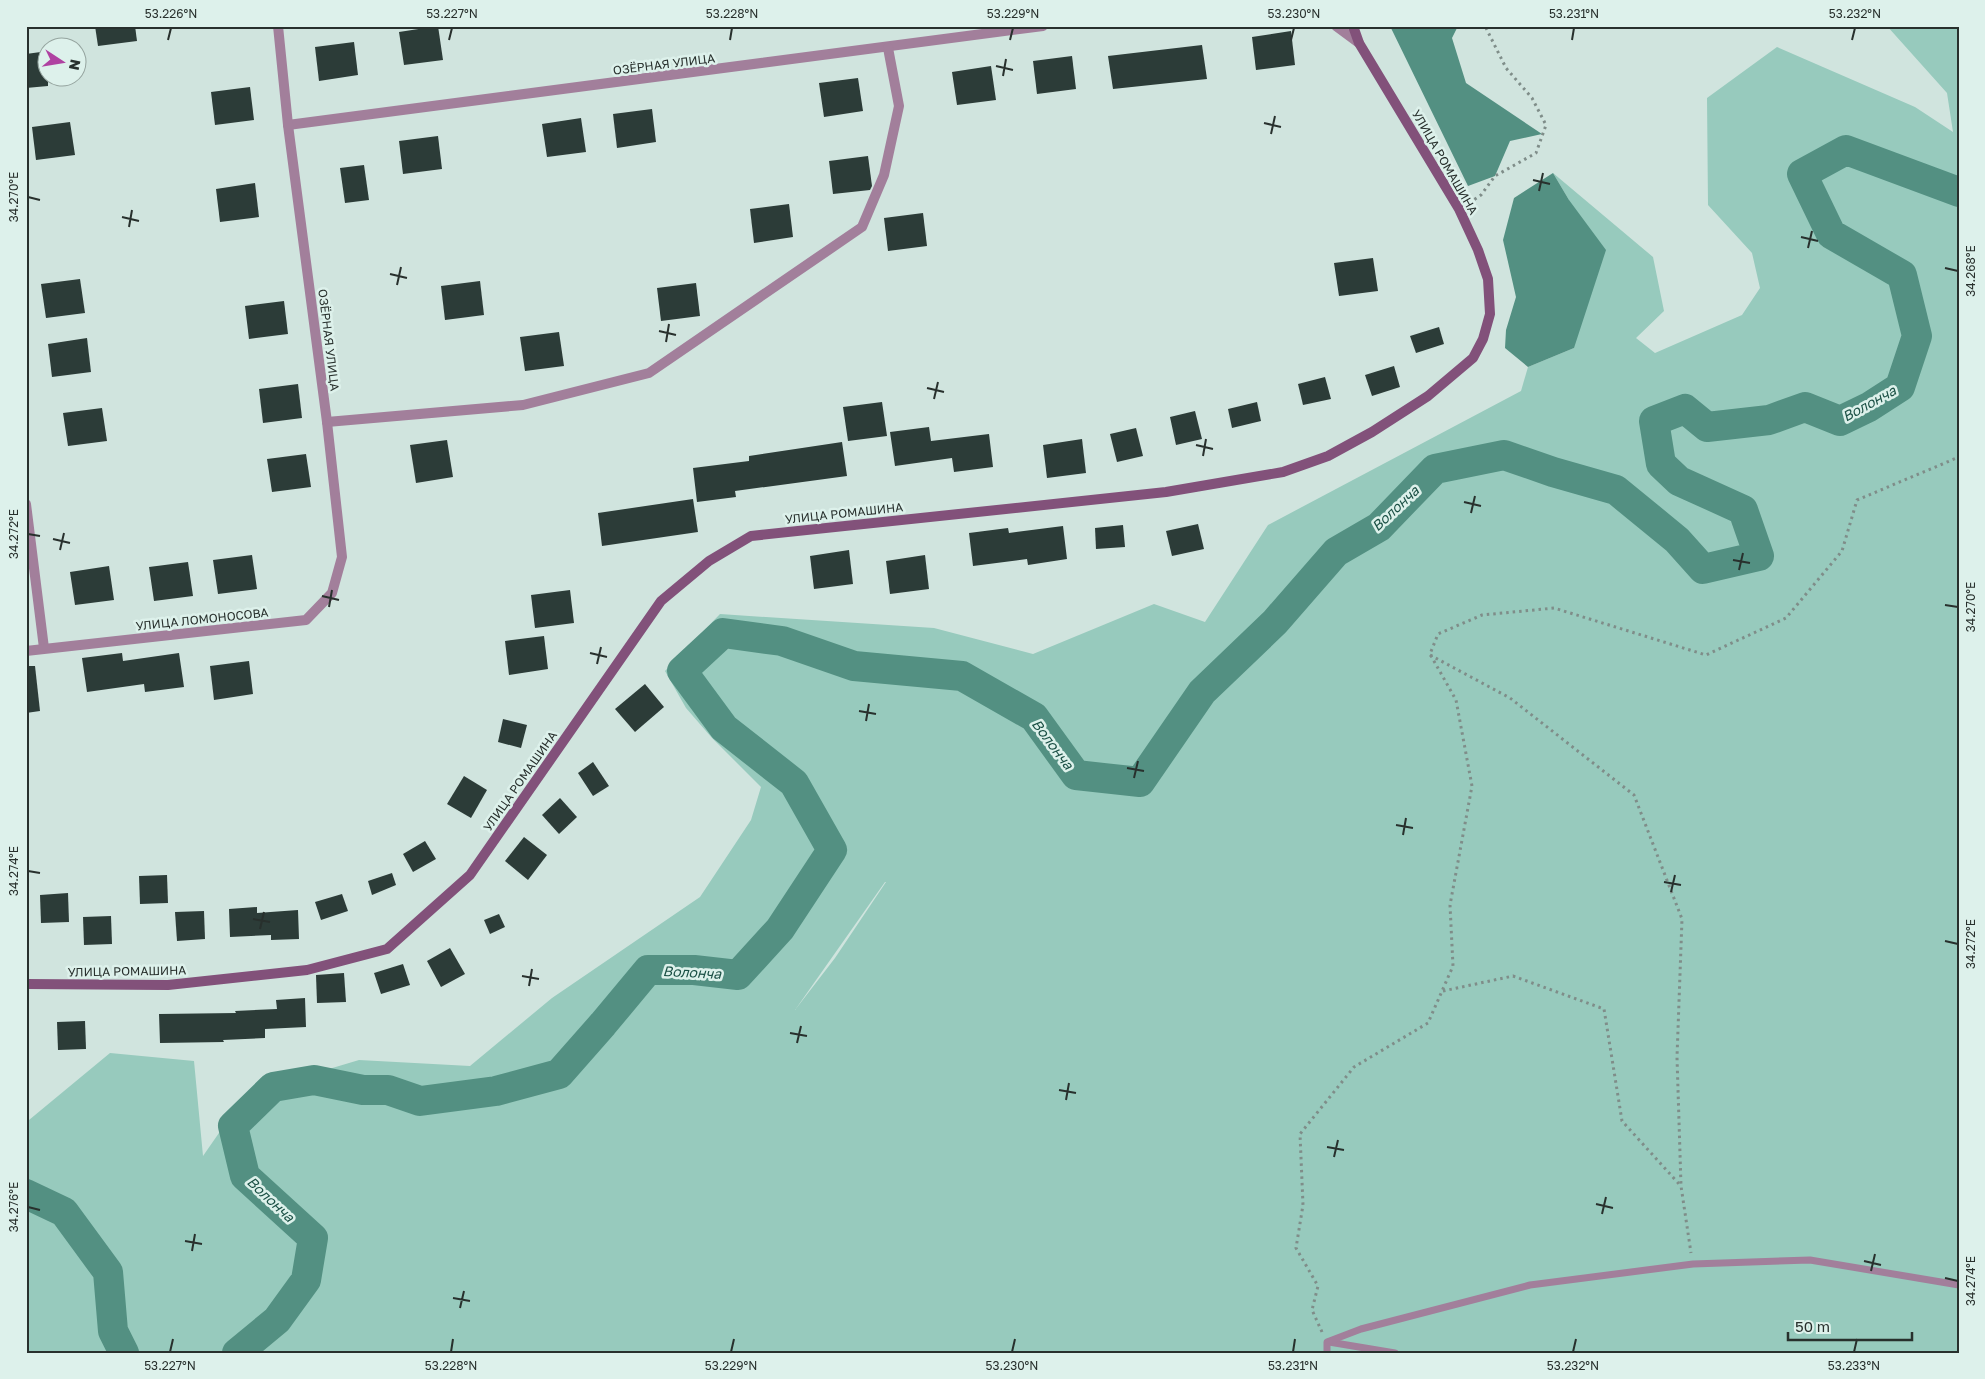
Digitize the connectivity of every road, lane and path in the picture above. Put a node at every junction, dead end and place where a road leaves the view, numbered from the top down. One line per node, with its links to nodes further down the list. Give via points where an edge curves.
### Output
1 (278, 26): 8 (street, ОЗЁРНАЯ УЛИЦА)
2 (1043, 26): 7 (street, ОЗЁРНАЯ УЛИЦА)
3 (1336, 26): 6 (street)
4 (1353, 26): 6 (street, УЛИЦА РОМАШИНА)
5 (1484, 26): 9 (path, via 1506,68 1532,98 1546,124 1536,153 1495,176 1481,195)
6 (1359, 43): 9 (street, УЛИЦА РОМАШИНА)
7 (888, 48): 8 (street, ОЗЁРНАЯ УЛИЦА); 10 (street, via 898,106 884,175 862,227 649,373 523,405)
8 (288, 125): 10 (street, ОЗЁРНАЯ УЛИЦА)
9 (1459, 209): 17 (street, УЛИЦА РОМАШИНА, via 1488,280 1490,314 1473,358 1428,396 1328,456 1283,472 1166,492 751,536 709,561 661,601 470,875 387,949 307,970 168,985)
10 (327, 422): 13 (street, ОЗЁРНАЯ УЛИЦА)
11 (1959, 456): 16 (path, via 1857,500 1842,551 1786,618 1706,655 1554,608 1482,615 1438,634)
12 (26, 504): 14 (street)
13 (342, 557): 14 (street, УЛИЦА ЛОМОНОСОВА, via 332,593 306,620)
14 (44, 648): 15 (street, УЛИЦА ЛОМОНОСОВА)
15 (26, 651)
16 (1430, 654): 18 (path, via 1456,700 1472,786 1450,905 1454,966); 19 (path, via 1510,698 1634,795 1682,919 1677,1057)
17 (26, 984)
18 (1442, 992): 19 (path, via 1513,976 1604,1009 1622,1120); 22 (path, via 1428,1023 1354,1067 1300,1134 1303,1205 1296,1248 1318,1286 1312,1310)
19 (1681, 1186): 20 (path)
20 (1693, 1264): 21 (lane, via 1810,1260); 22 (lane, via 1530,1285 1361,1328)
21 (1959, 1285)
22 (1326, 1342): 23 (lane); 24 (lane)
23 (1327, 1353)
24 (1395, 1353)

